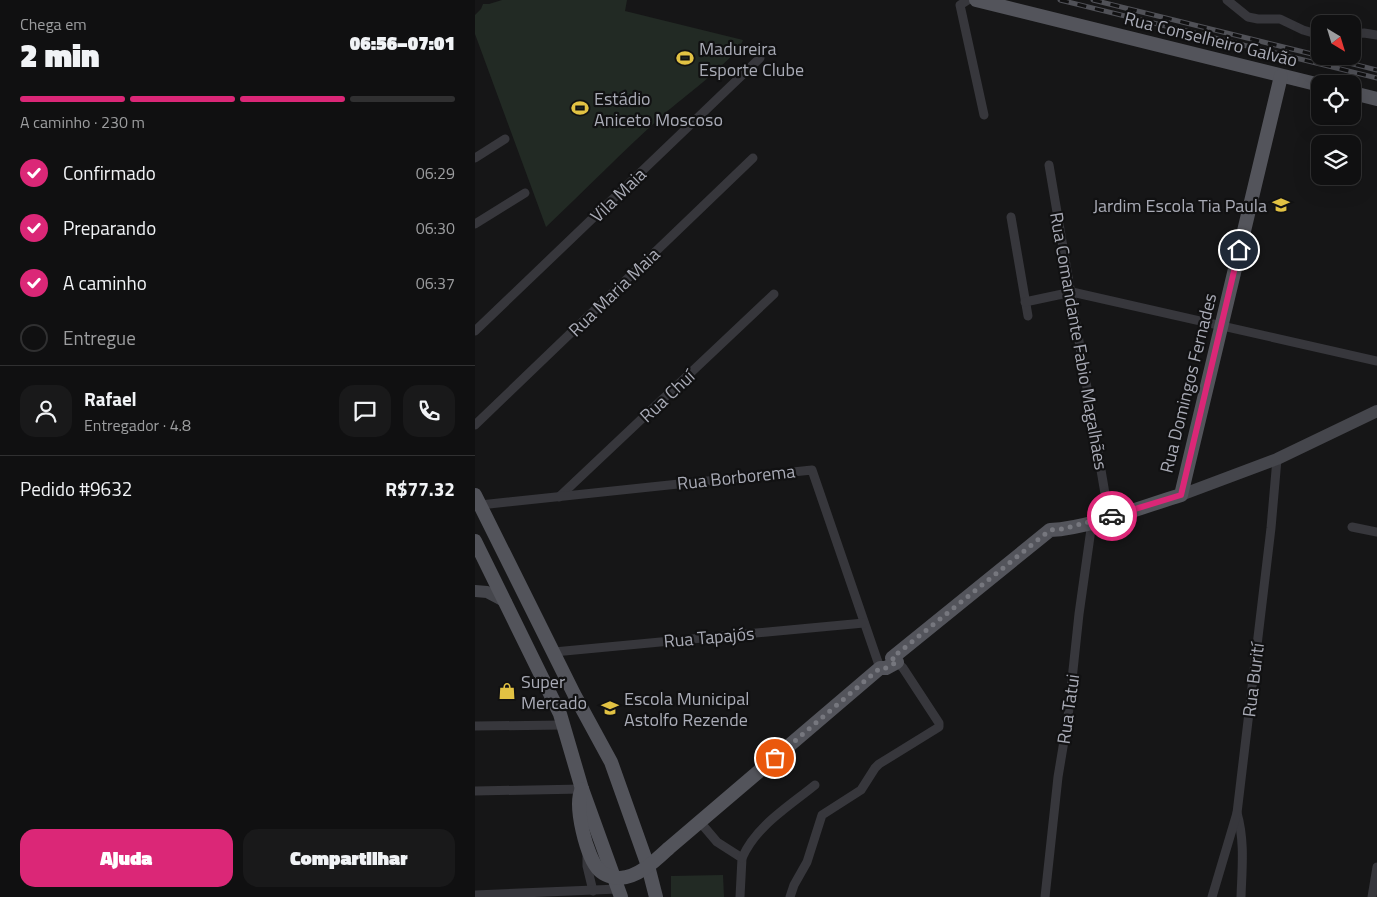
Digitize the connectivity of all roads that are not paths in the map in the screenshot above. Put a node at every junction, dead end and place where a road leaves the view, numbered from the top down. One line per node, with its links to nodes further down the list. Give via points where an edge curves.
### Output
1 (968, 0): 12 (street, via 960,5)
2 (976, 0): 8 (main road, Rua Conselheiro Galvão)
3 (1227, 0): 4 (street, via 1248,17 1281,19)
4 (1311, 32)
5 (1361, 33): 6 (street)
6 (1377, 35)
7 (760, 58): 25 (street, Vila Maia)
8 (1281, 76): 9 (main road, Rua Conselheiro Galvão); 24 (main road, Rua Domingos Fernades)
9 (1311, 83)
10 (1361, 95): 11 (main road)
11 (1377, 100)
12 (983, 114)
13 (505, 139): 14 (street)
14 (475, 158)
15 (753, 158): 28 (street, Rua Maria Maia)
16 (1049, 165): 20 (street, Rua Comandante Fabio Magalhães)
17 (525, 193): 19 (street)
18 (1011, 216): 22 (street)
19 (475, 224)
20 (1072, 292): 22 (street); 24 (street); 33 (street, Rua Comandante Fabio Magalhães)
21 (775, 294): 31 (street, Rua Chuí)
22 (1025, 302): 23 (street)
23 (1028, 316)
24 (1221, 327): 26 (street); 30 (main road, Rua Domingos Fernades)
25 (475, 331)
26 (1377, 361)
27 (1377, 411): 29 (street)
28 (475, 425)
29 (1277, 459): 30 (street); 49 (street, Rua Burití)
30 (1181, 495): 33 (main road)
31 (559, 497): 32 (street, Rua Borborema); 40 (street, Rua Borborema, via 812,470)
32 (478, 500): 41 (main road)
33 (1109, 517): 34 (main road)
34 (1092, 522): 42 (main road, via 1050,530 892,658); 61 (street, Rua Tatui)
35 (1352, 527): 36 (street)
36 (1377, 532)
37 (475, 541): 39 (main road)
38 (475, 590): 39 (street, via 487,592)
39 (505, 602): 44 (main road)
40 (864, 623): 41 (street, Rua Tapajós); 43 (street, Rua Borborema)
41 (553, 652): 53 (main road, via 611,762)
42 (897, 662): 43 (main road); 60 (street, via 939,723 939,728 879,764 861,790 822,815 806,866)
43 (880, 668): 50 (main road)
44 (564, 724): 45 (street); 47 (main road)
45 (475, 726)
46 (815, 785): 52 (street, via 759,831)
47 (582, 789): 48 (street); 51 (main road, via 579,807); 55 (main road)
48 (475, 791)
49 (1237, 813): 62 (street, Rua Burití); 63 (street, via 1243,849)
50 (699, 822): 52 (street, via 717,842); 53 (main road)
51 (587, 845): 55 (main road, via 598,870); 56 (street, via 587,866)
52 (742, 858): 59 (street)
53 (648, 866): 55 (main road, via 628,876); 58 (main road)
54 (1377, 867): 64 (street)
55 (618, 888): 56 (street)
56 (593, 891): 57 (street)
57 (475, 895)
58 (656, 897)
59 (740, 897)
60 (790, 897)
61 (1045, 897)
62 (1212, 897)
63 (1241, 897)
64 (1372, 897)

